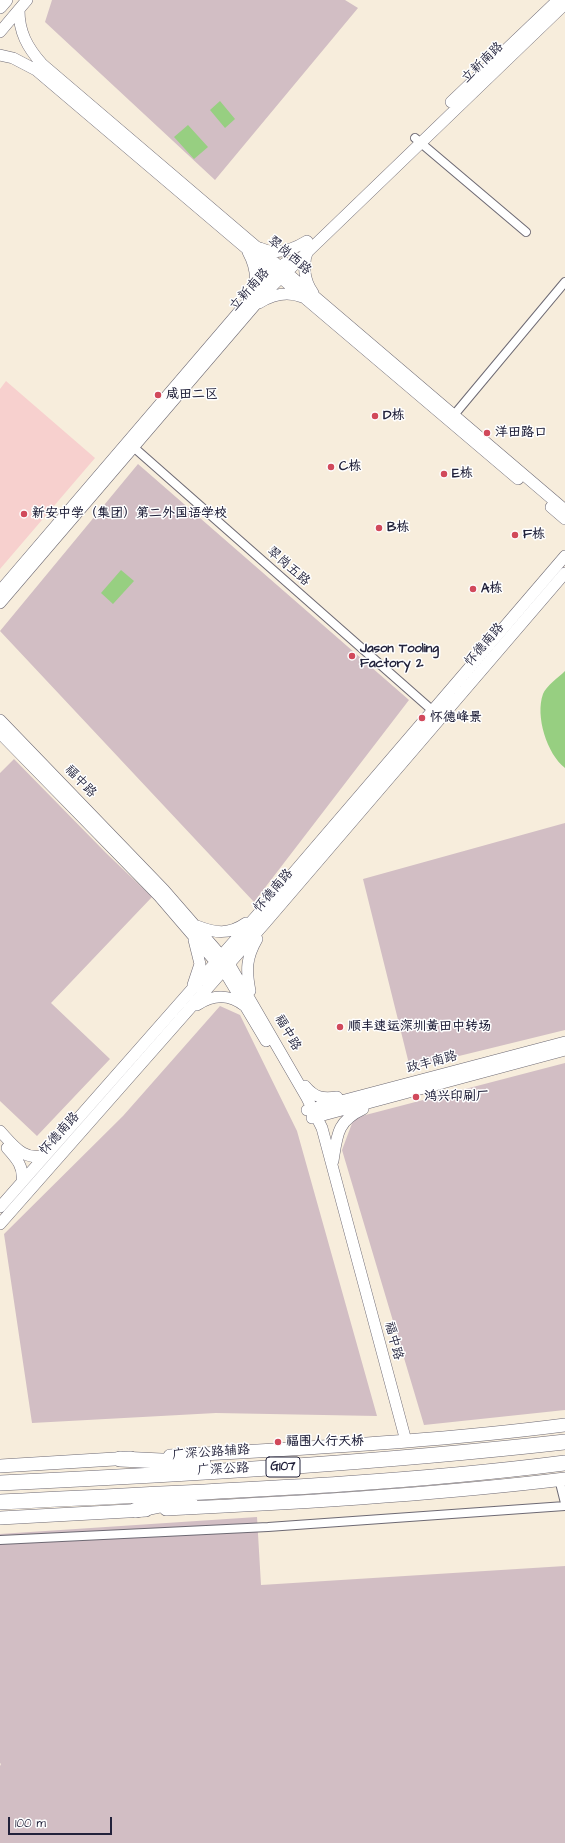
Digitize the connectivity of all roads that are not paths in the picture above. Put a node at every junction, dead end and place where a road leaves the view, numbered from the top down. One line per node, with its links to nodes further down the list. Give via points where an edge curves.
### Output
1 (6, 0): 4 (main road)
2 (27, 0): 5 (main road)
3 (562, 3): 8 (main road, 立新南路)
4 (0, 7)
5 (19, 10): 6 (main road); 11 (main road, 翠岗西路, via 19,23 26,43 42,64)
6 (0, 32)
7 (0, 55): 11 (main road, 翠岗西路, via 19,60 36,70)
8 (417, 140): 9 (street); 10 (main road, 立新南路)
9 (526, 232)
10 (308, 245): 11 (main road, via 280,251); 12 (main road, 立新南路); 14 (main road, via 305,273)
11 (250, 247): 12 (main road, 翠岗西路); 15 (main road, via 255,273)
12 (280, 272): 14 (main road, 翠岗西路); 15 (main road, 立新南路)
13 (565, 282): 16 (street)
14 (310, 297): 15 (main road, via 282,294); 16 (main road, 翠岗西路); 19 (main road, 翠岗西路)
15 (252, 302): 17 (main road, 立新南路)
16 (454, 415): 18 (main road, 翠岗西路)
17 (130, 444): 22 (main road, 立新南路); 23 (main road, 立新南路); 24 (street, 翠岗五路)
18 (565, 510)
19 (565, 520)
20 (565, 556): 24 (main road, 怀德南路)
21 (563, 575): 28 (main road, 怀德南路)
22 (0, 591)
23 (0, 603)
24 (433, 711): 27 (main road, 怀德南路)
25 (0, 720): 29 (main road, 福中路, via 164,890)
26 (0, 733): 29 (main road, 福中路)
27 (259, 913): 29 (main road, via 229,932); 30 (main road, 怀德南路)
28 (265, 923): 30 (main road, 怀德南路); 32 (main road, via 248,958)
29 (194, 930): 30 (main road, 福中路); 31 (main road, via 199,971)
30 (223, 963): 31 (main road, 怀德南路); 32 (main road, 福中路); 33 (main road, 怀德南路)
31 (184, 999): 42 (main road, 怀德南路)
32 (249, 1004): 33 (main road, via 219,996 206,1000); 36 (main road, 福中路); 39 (main road, 福中路)
33 (185, 1014): 46 (main road, 怀德南路)
34 (565, 1042): 37 (main road, 政丰南路)
35 (565, 1050): 38 (main road, 政丰南路)
36 (293, 1072): 37 (main road, via 312,1093 324,1099 342,1097 402,1080); 39 (main road, 福中路)
37 (418, 1081): 39 (main road, 政丰南路)
38 (389, 1097): 39 (main road, 政丰南路); 43 (main road, via 350,1116 342,1123)
39 (312, 1114): 43 (main road, 福中路); 48 (main road, 福中路)
40 (0, 1131): 42 (main road, via 25,1155 38,1158)
41 (0, 1141): 44 (main road, via 19,1162 23,1175)
42 (46, 1155): 44 (main road, 怀德南路)
43 (332, 1166): 48 (main road, 福中路)
44 (22, 1182): 45 (main road, 怀德南路)
45 (0, 1207)
46 (0, 1224)
47 (565, 1425): 48 (main road, 广深公路辅路)
48 (402, 1442): 50 (main road, 广深公路辅路)
49 (565, 1442): 53 (highway, 广深公路 / G107, via 430,1456)
50 (120, 1459): 52 (main road, 广深公路辅路); 53 (highway)
51 (565, 1463): 56 (highway, 广深公路 / G107, via 449,1475)
52 (0, 1466)
53 (268, 1468): 55 (highway, 广深公路 / G107)
54 (562, 1479): 58 (street); 60 (main road, via 428,1493)
55 (0, 1483)
56 (241, 1489): 57 (highway, 广深公路 / G107); 60 (highway)
57 (0, 1502)
58 (565, 1503)
59 (565, 1506): 62 (street, via 268,1527)
60 (136, 1510): 61 (main road)
61 (0, 1518)
62 (0, 1540)

